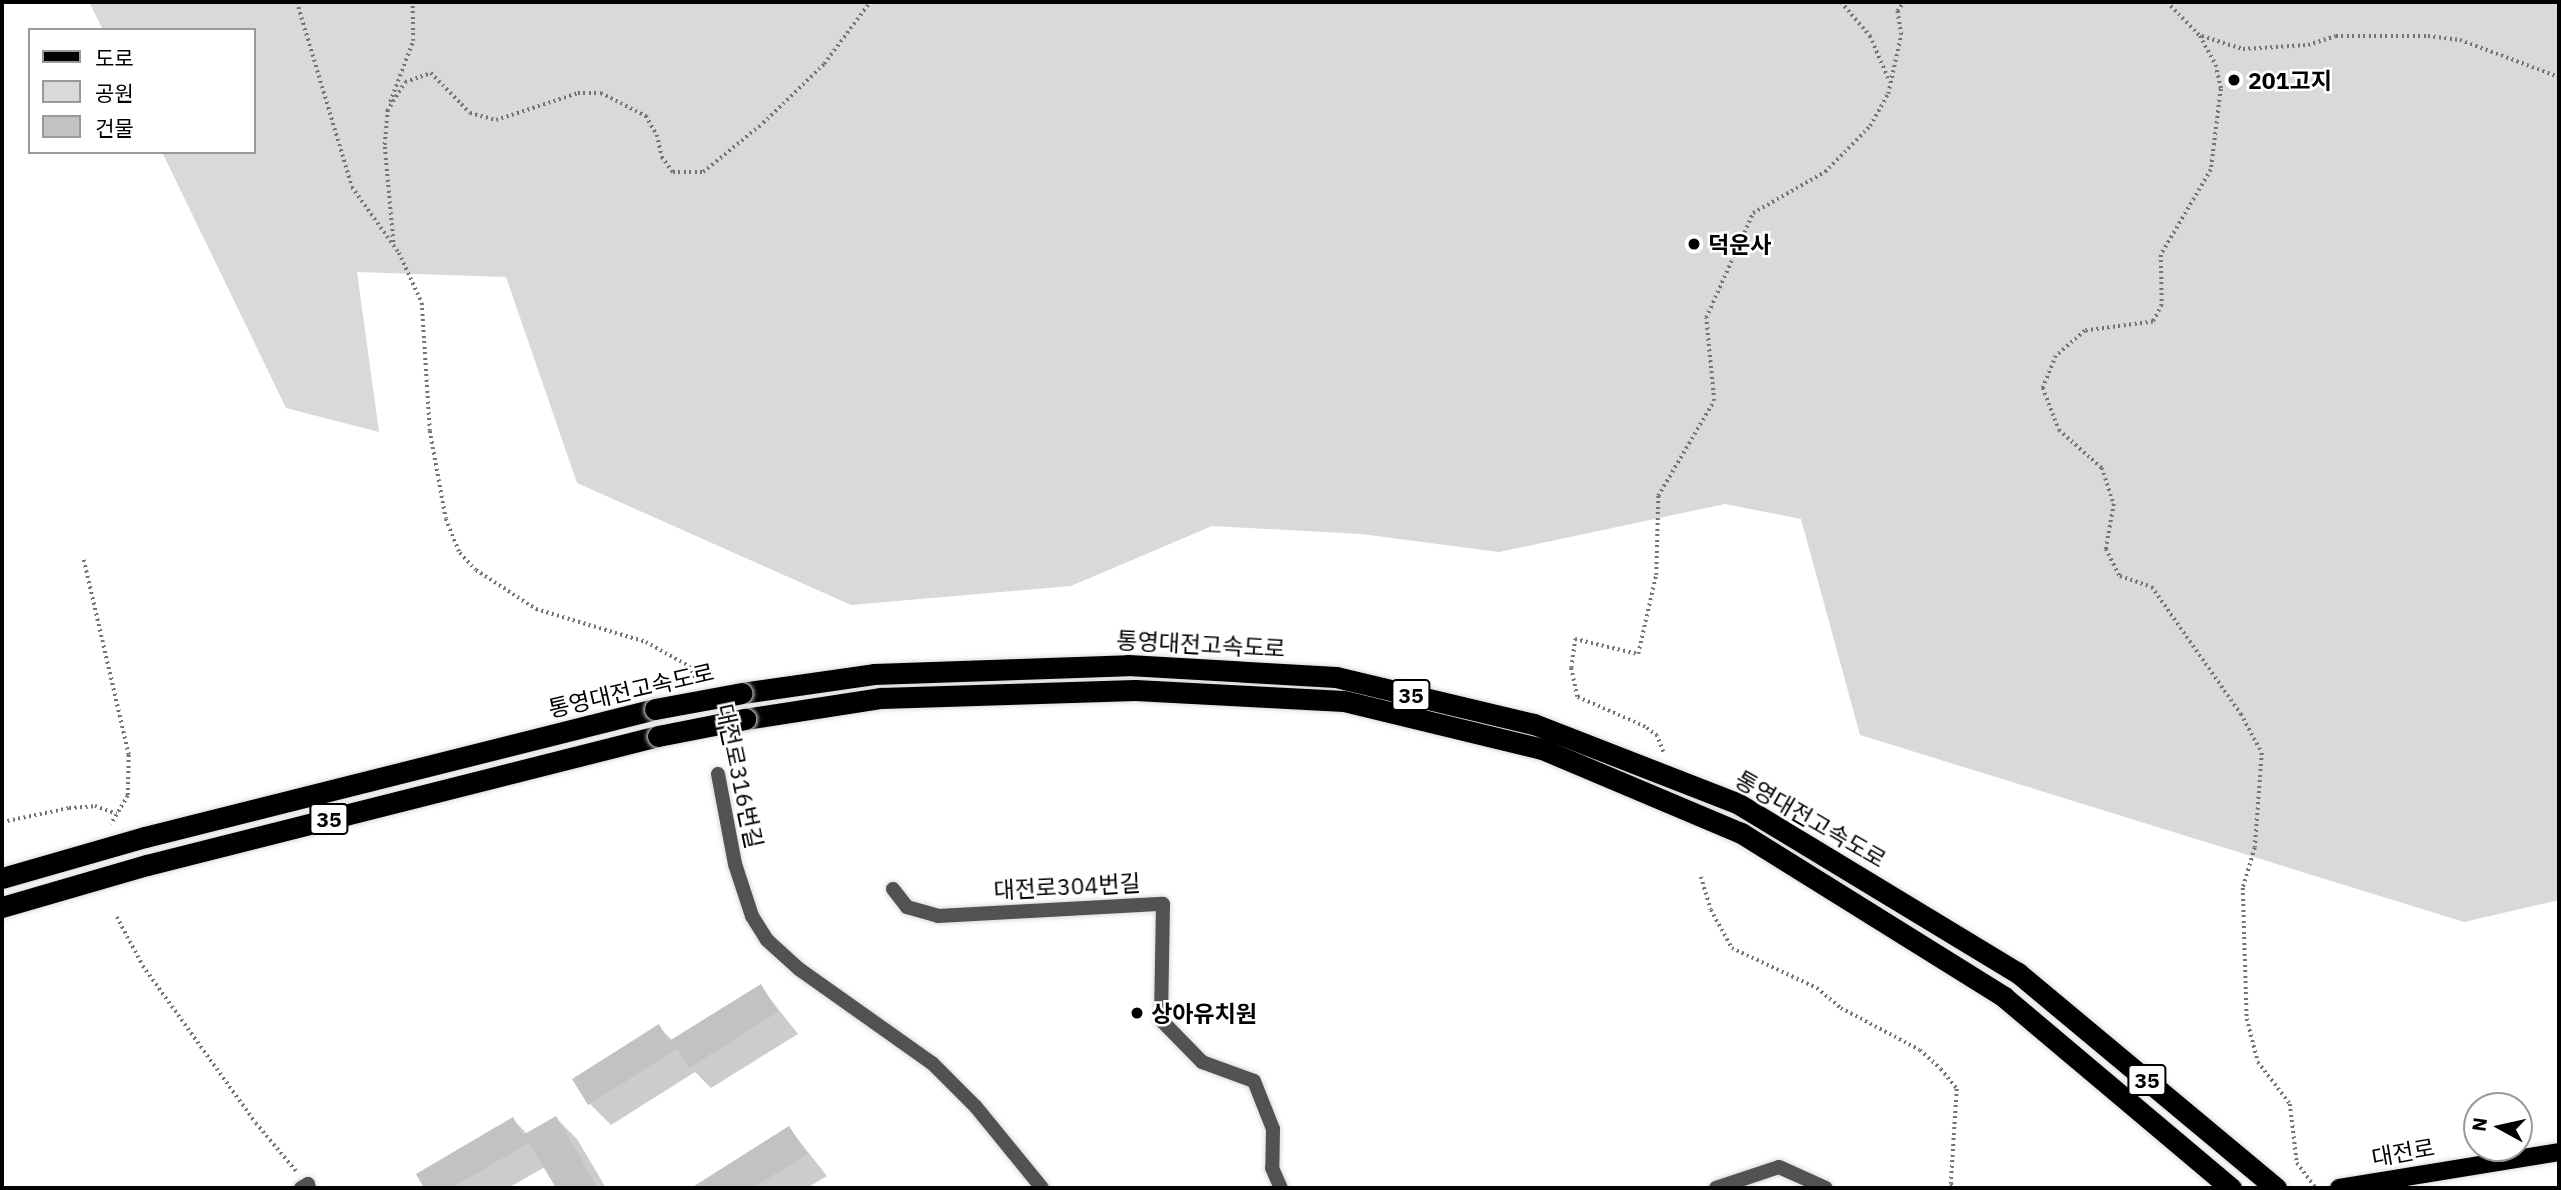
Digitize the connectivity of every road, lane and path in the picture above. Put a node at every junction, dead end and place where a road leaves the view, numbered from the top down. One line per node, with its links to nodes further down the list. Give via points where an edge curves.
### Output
1 (297, 2): 11 (path, 대전로316번길, via 352,187)
2 (412, 2): 10 (path, via 413,41)
3 (870, 2): 10 (path, via 824,64 703,173 673,172 646,116 601,93 578,93 496,120 470,113 431,73 405,82)
4 (1841, 2): 9 (path, via 1870,36)
5 (1904, 2): 9 (path, via 1897,11 1901,35)
6 (2167, 2): 7 (path)
7 (2200, 36): 8 (path, via 2243,49 2308,45 2336,36 2428,36 2460,40); 33 (path, via 2216,65 2221,89 2219,137 2211,170 2161,255 2162,305 2154,323 2085,331 2056,356 2043,388 2059,430 2102,468 2114,504 2106,549 2120,576 2152,587 2263,753 2255,848 2243,888 2247,1020 2258,1062 2290,1104 2297,1163)
8 (2559, 77)
9 (1891, 82): 14 (path, via 1870,126 1825,172 1753,213 1706,318 1714,401 1658,496 1656,575 1638,654 1575,639 1571,668 1577,697 1645,727 1657,736)
10 (387, 111): 11 (path, via 385,147)
11 (394, 247): 13 (path, 대전로316번길, via 422,303 430,431 446,519 460,553 476,570 536,609 646,642 670,654 689,666)
12 (84, 560): 16 (path, via 129,755 128,796)
13 (700, 694)
14 (1667, 759)
15 (718, 774): 26 (street, 대전로316번길, via 735,864 752,916 767,940 932,1063 976,1107)
16 (117, 814): 17 (path, via 94,806); 18 (path)
17 (2, 822)
18 (111, 824)
19 (1701, 877): 30 (path, via 1711,910 1732,948 1817,988 1841,1008 1920,1050 1941,1069 1957,1089 1951,1184)
20 (2, 878): 32 (highway, 통영대전고속도로 / 35, bridge, via 158,833 655,709 742,693 874,674 1128,665 1336,677 1534,724 1737,803 2018,973)
21 (893, 889): 27 (street, 대전로304번길, via 907,907 938,916 1163,904 1161,1020 1202,1062 1254,1081 1273,1129 1272,1168)
22 (2, 907): 31 (highway, 통영대전고속도로 / 35, bridge, via 658,736 881,698 1122,690 1344,701 1542,749 1741,833 2004,997)
23 (117, 917): 25 (path, via 143,966)
24 (2559, 1152): 34 (main road, 대전로)
25 (306, 1187)
26 (1042, 1188)
27 (1280, 1188)
28 (1716, 1188): 29 (street, via 1779,1167)
29 (1826, 1188)
30 (1955, 1188)
31 (2231, 1188)
32 (2276, 1188)
33 (2316, 1188)
34 (2339, 1188)

